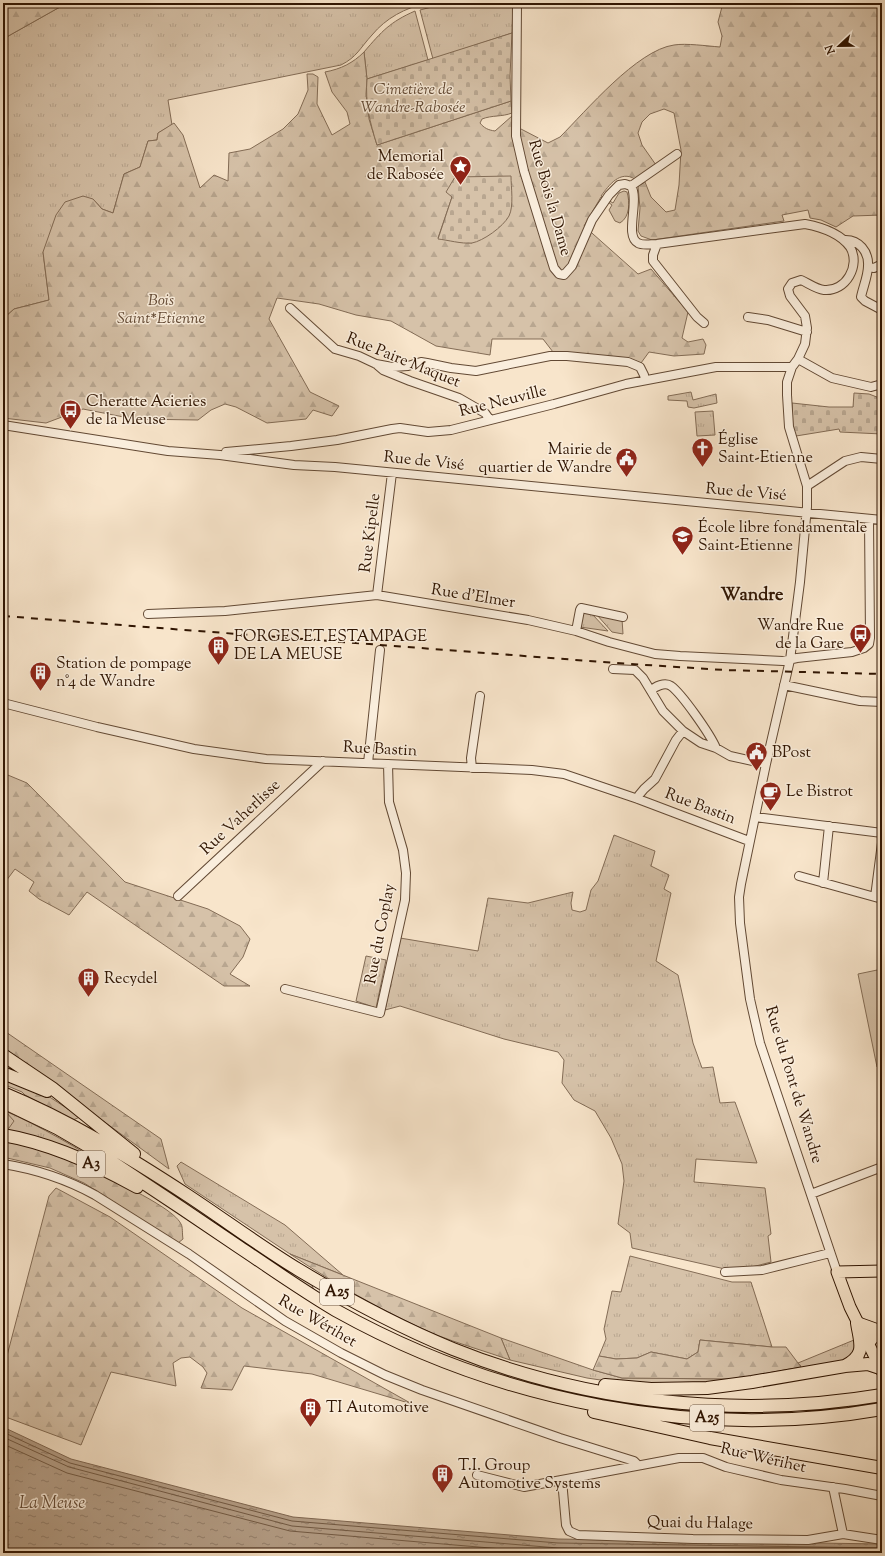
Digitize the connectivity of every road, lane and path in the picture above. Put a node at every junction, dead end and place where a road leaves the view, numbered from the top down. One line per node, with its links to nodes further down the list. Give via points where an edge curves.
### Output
1 (517, 3): 3 (street, Rue Bois la Dame, via 516,136 548,249 554,268 559,274 564,275 572,266 592,220 609,195 619,185)
2 (677, 154): 3 (street, Rue Bois la Dame)
3 (631, 186): 5 (street, via 635,195 632,233 634,239 640,244)
4 (844, 240): 5 (street, via 830,231 805,224); 7 (street, via 862,246); 12 (street, via 852,252 854,262 848,279 841,286 824,290 801,280 792,283 788,289 790,296 805,316)
5 (657, 244): 11 (street, via 653,261)
6 (882, 264): 7 (street, via 874,268)
7 (868, 266): 9 (street, via 861,297)
8 (290, 308): 14 (street, Rue Paire Maquet, via 335,349)
9 (882, 310)
10 (748, 317): 12 (street)
11 (704, 323)
12 (808, 332): 13 (street)
13 (798, 359): 15 (street); 17 (street, via 832,378 871,387)
14 (376, 364): 16 (street, via 392,367 421,362 476,371 550,356 567,356 628,362 640,367); 18 (street, Rue Paire Maquet, via 383,370 459,398 485,413)
15 (792, 367): 16 (street, Rue Neuville, via 716,367); 23 (street, Rue du Pont de Wandre, via 787,382 788,420)
16 (645, 380): 18 (street, Rue Neuville)
17 (882, 384)
18 (490, 420): 20 (street, Rue Neuville, via 451,430 428,432 392,428 337,440)
19 (3, 425): 20 (street, Rue de Visé, via 168,451)
20 (220, 455): 22 (street, Rue de Visé, via 294,465)
21 (882, 459): 23 (street, via 861,457 845,461)
22 (392, 473): 24 (street, Rue de Visé); 27 (street, Rue Kipelle)
23 (807, 486): 24 (street, Rue du Pont de Wandre)
24 (806, 513): 25 (street, Rue de Visé); 32 (street, Rue du Pont de Wandre)
25 (869, 519): 26 (street, Rue de Visé); 32 (street, Rue d'Elmer, via 869,644 852,652)
26 (882, 520)
27 (377, 595): 28 (street, Rue d'Elmer, via 225,611); 30 (street, Rue d'Elmer, via 528,620)
28 (148, 614)
29 (623, 617): 30 (street, via 581,608)
30 (576, 631): 32 (street, Rue d'Elmer, via 655,654 732,660)
31 (380, 650): 42 (street)
32 (790, 660): 34 (street, Rue du Pont de Wandre)
33 (613, 669): 35 (street, via 635,670)
34 (784, 685): 37 (street, via 860,701); 44 (street, Rue du Pont de Wandre)
35 (651, 691): 39 (street, via 663,712); 40 (street, via 654,687 670,686 681,696)
36 (480, 696): 45 (street, via 471,758)
37 (882, 702)
38 (3, 703): 41 (street, Rue Bastin, via 194,749 266,759)
39 (684, 730): 40 (street, via 701,743); 46 (street, via 656,778)
40 (716, 748): 44 (street, via 730,756)
41 (323, 761): 42 (street, Rue Bastin); 54 (street, Rue Vaherlisse)
42 (368, 763): 43 (street, Rue Bastin)
43 (388, 764): 45 (street, Rue Bastin); 56 (street, Rue du Coplay, via 389,802 403,850 406,873 405,900 380,1013)
44 (766, 764): 47 (street, Rue du Pont de Wandre)
45 (472, 768): 46 (street, Rue Bastin, via 564,774)
46 (638, 799): 50 (street, Rue Bastin)
47 (755, 817): 48 (street); 50 (street, Rue du Pont de Wandre)
48 (829, 826): 49 (street); 53 (street)
49 (882, 833)
50 (750, 841): 66 (street, Rue du Pont de Wandre, via 739,897 750,999 760,1043)
51 (882, 843): 55 (street)
52 (799, 876): 53 (street)
53 (823, 883): 55 (street)
54 (178, 896)
55 (879, 898)
56 (285, 989)
57 (3, 1055): 61 (highway, A3)
58 (3, 1073): 61 (highway, A3, via 44,1089)
59 (3, 1093): 65 (highway, A25, via 76,1128)
60 (3, 1102): 67 (highway, A25, via 71,1136)
61 (68, 1102): 65 (highway, A3)
62 (3, 1135): 67 (highway, A3, via 36,1142 63,1152)
63 (3, 1164): 81 (street, Rue Wérihet, via 50,1175 95,1195 190,1254 285,1321 385,1375 552,1436 634,1461)
64 (882, 1167): 66 (street)
65 (171, 1185): 77 (highway, A25, via 297,1269 386,1319 455,1350)
66 (811, 1194): 68 (street, Rue du Pont de Wandre)
67 (176, 1204): 78 (highway, A25, via 308,1293 357,1321 451,1364)
68 (830, 1253): 70 (street, via 762,1270); 71 (street, Rue du Pont de Wandre)
69 (882, 1271): 71 (main road)
70 (725, 1272)
71 (837, 1272): 72 (main road, Rue du Pont de Wandre)
72 (857, 1323): 73 (highway); 74 (main road, Rue du Pont de Wandre); 75 (highway, via 860,1352)
73 (882, 1332): 74 (highway, via 874,1336)
74 (868, 1344): 76 (main road, Rue du Pont de Wandre)
75 (845, 1366): 76 (highway, A25, via 868,1364); 77 (highway, A25, via 700,1388 651,1389)
76 (881, 1369)
77 (560, 1383): 79 (highway, A25, via 626,1396 714,1405 788,1405)
78 (541, 1392): 80 (highway, A25, via 627,1410 714,1419 792,1418); 82 (highway, A25, via 566,1405 644,1424)
79 (882, 1395)
80 (879, 1409)
81 (638, 1465): 84 (street, Rue Wérihet); 85 (street, Rue Wérihet, via 679,1458 703,1458 726,1467 781,1480)
82 (882, 1468)
83 (477, 1475): 84 (street, Rue Wérihet, via 524,1487)
84 (562, 1480): 87 (street, Quai du Halage, via 566,1525 570,1531 578,1535 808,1540)
85 (833, 1487): 86 (street, Rue Wérihet); 87 (street)
86 (882, 1496)
87 (843, 1534): 88 (street, Quai du Halage)
88 (882, 1540)

